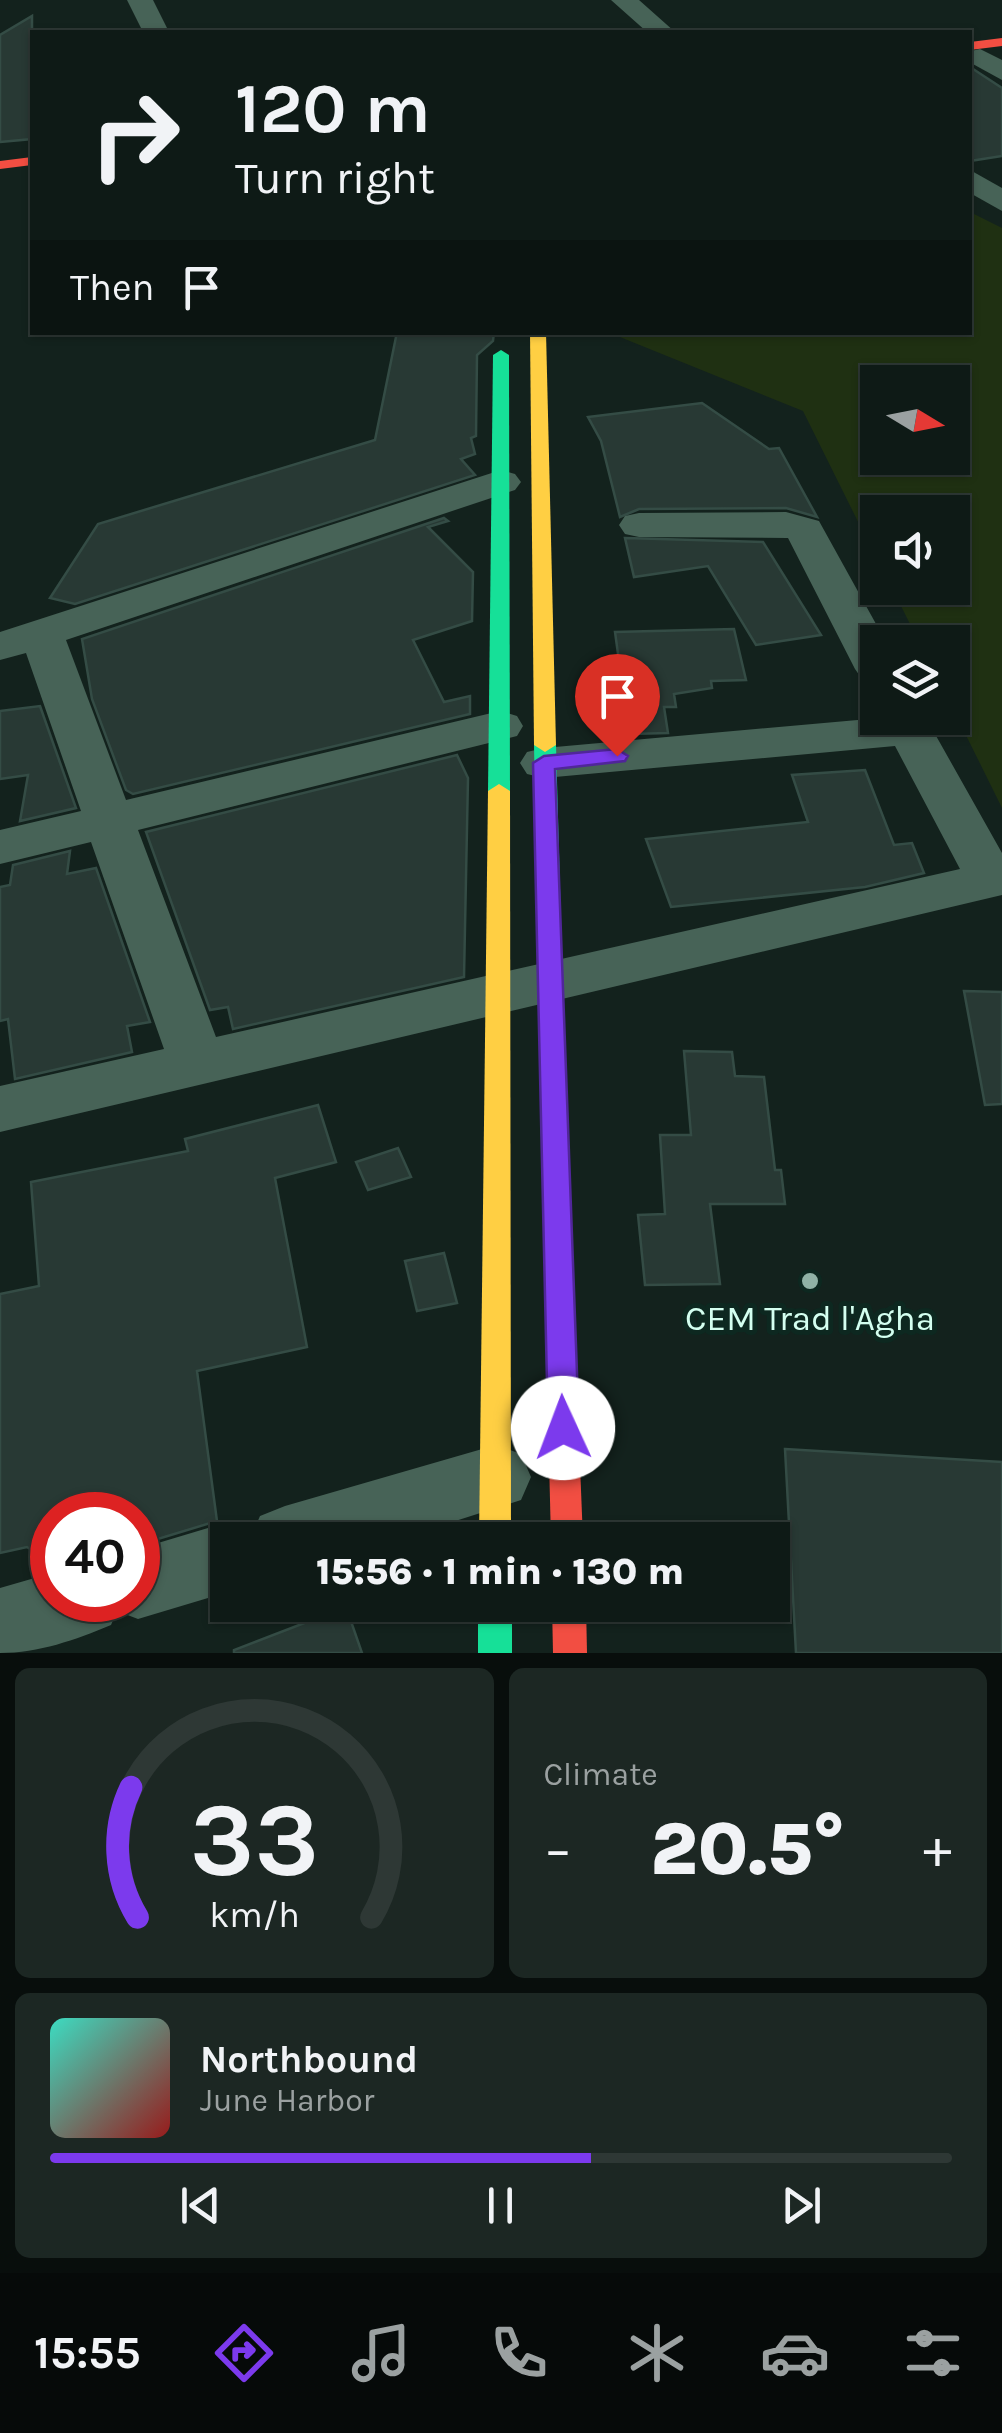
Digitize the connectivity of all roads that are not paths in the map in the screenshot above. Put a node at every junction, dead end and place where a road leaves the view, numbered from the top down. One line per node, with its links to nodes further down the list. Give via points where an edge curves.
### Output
1 (140, 0): 3 (street)
2 (624, 0): 4 (street)
3 (155, 30)
4 (660, 30)
5 (30, 161): 6 (street)
6 (0, 165)
7 (30, 171): 9 (street)
8 (1002, 174): 10 (street)
9 (0, 175)
10 (972, 178)
11 (972, 180): 12 (street)
12 (1002, 202)
13 (502, 335): 15 (street)
14 (538, 335): 22 (street)
15 (501, 482): 18 (street); 19 (street)
16 (639, 526): 17 (street, via 786,524 804,530)
17 (860, 635)
18 (20, 640): 23 (street)
19 (500, 726): 23 (street); 26 (street)
20 (860, 729): 22 (street)
21 (912, 735): 25 (street)
22 (544, 763): 26 (street)
23 (109, 824): 24 (street); 27 (street)
24 (0, 847)
25 (997, 878): 26 (street)
26 (524, 985): 27 (street); 29 (street); 31 (street)
27 (198, 1063): 28 (street)
28 (0, 1109)
29 (495, 1509): 30 (street)
30 (407, 1522)
31 (566, 1522)
32 (210, 1562): 33 (street)
33 (160, 1577)
34 (30, 1616): 37 (street)
35 (495, 1622): 38 (street)
36 (569, 1622): 39 (street)
37 (0, 1625)
38 (495, 1653)
39 (570, 1653)

